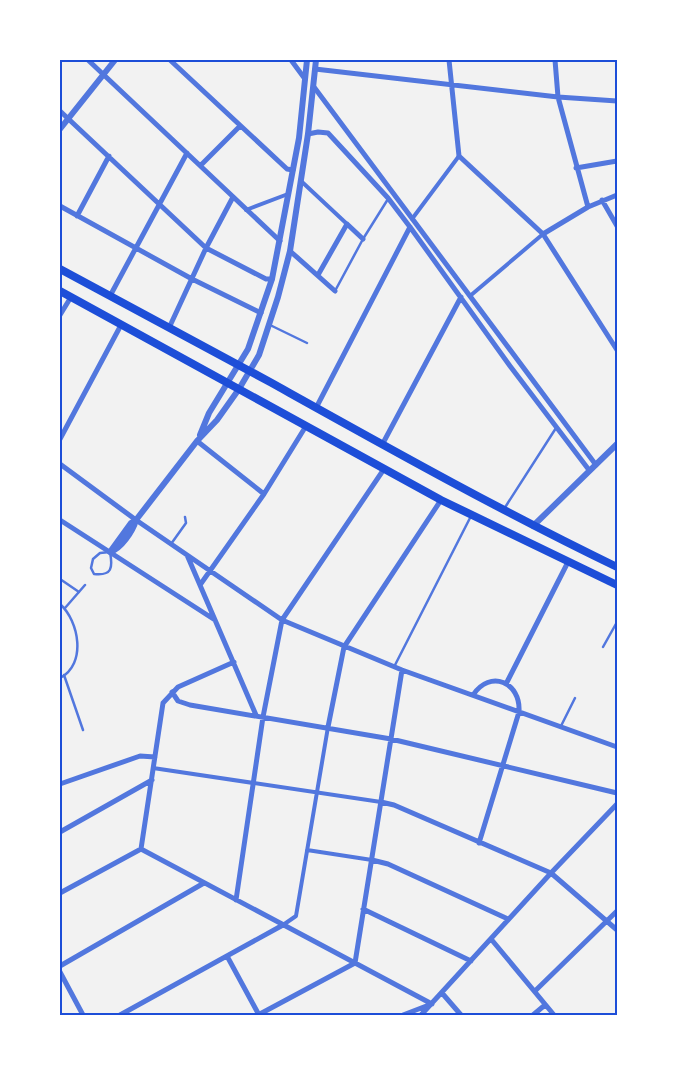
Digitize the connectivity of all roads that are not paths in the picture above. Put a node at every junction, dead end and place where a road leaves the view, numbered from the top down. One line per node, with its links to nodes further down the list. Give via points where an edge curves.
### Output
1 (88, 60): 10 (street)
2 (115, 60): 10 (street)
3 (170, 60): 18 (street)
4 (291, 60): 11 (street)
5 (307, 60): 11 (street)
6 (316, 60): 9 (street)
7 (449, 60): 12 (street)
8 (556, 60): 14 (street)
9 (315, 69): 12 (street); 13 (street)
10 (104, 74): 17 (street); 21 (street)
11 (306, 80): 27 (street)
12 (452, 84): 14 (street); 23 (street)
13 (314, 88): 20 (street); 39 (street)
14 (558, 97): 15 (street); 26 (street)
15 (617, 102)
16 (60, 111): 17 (street)
17 (69, 118): 19 (street); 22 (street)
18 (240, 126): 25 (street); 27 (street, via 287,169)
19 (60, 129)
20 (308, 134): 28 (street); 32 (street, via 328,133)
21 (187, 153): 25 (street); 34 (street)
22 (109, 156): 34 (street); 38 (street)
23 (459, 156): 39 (street); 43 (street)
24 (617, 161): 26 (street)
25 (201, 165): 31 (street)
26 (576, 168): 36 (street)
27 (293, 170): 29 (street)
28 (300, 180): 40 (street); 48 (street)
29 (288, 194): 37 (street); 45 (street)
30 (617, 195): 33 (street)
31 (234, 196): 37 (street); 47 (street)
32 (388, 198): 42 (street); 44 (lane)
33 (602, 200): 36 (street); 41 (street)
34 (160, 203): 46 (street); 47 (street)
35 (60, 206): 38 (street)
36 (588, 207): 43 (street)
37 (246, 210): 45 (street)
38 (77, 216): 46 (street)
39 (412, 219): 56 (street)
40 (347, 224): 44 (street); 50 (street)
41 (617, 226)
42 (410, 227): 58 (street); 70 (street)
43 (543, 234): 56 (street); 65 (street)
44 (363, 239): 54 (lane)
45 (280, 241): 52 (street)
46 (136, 248): 51 (street); 55 (street)
47 (206, 248): 51 (street); 52 (street)
48 (290, 251): 50 (street); 62 (street)
49 (60, 269): 55 (main road)
50 (318, 276): 54 (street)
51 (192, 279): 59 (street); 63 (street)
52 (272, 279): 59 (street)
53 (60, 291): 57 (main road)
54 (335, 291)
55 (110, 296): 63 (main road)
56 (470, 296): 78 (street)
57 (70, 297): 60 (street); 61 (main road)
58 (461, 297): 72 (street); 76 (street)
59 (261, 313): 66 (street)
60 (60, 315)
61 (121, 324): 68 (main road); 73 (street)
62 (269, 324): 64 (lane); 67 (street)
63 (169, 328): 66 (main road)
64 (307, 343)
65 (617, 350)
66 (239, 366): 67 (main road); 68 (street)
67 (250, 371): 69 (street); 70 (main road)
68 (229, 383): 69 (main road); 74 (street, via 209,413)
69 (239, 389): 71 (main road); 74 (street)
70 (316, 408): 76 (main road)
71 (306, 426): 79 (main road); 81 (street)
72 (556, 427): 80 (street); 83 (lane)
73 (60, 439)
74 (197, 441): 81 (street); 87 (street)
75 (617, 444): 78 (street)
76 (382, 445): 83 (main road)
77 (60, 464): 87 (street)
78 (596, 465): 80 (street)
79 (384, 469): 82 (main road); 103 (street)
80 (590, 470): 88 (street)
81 (264, 494): 94 (street)
82 (441, 500): 84 (main road); 105 (street)
83 (503, 510): 88 (main road)
84 (471, 515): 92 (main road); 108 (lane)
85 (185, 517): 89 (lane, via 184,525)
86 (60, 520): 90 (street)
87 (136, 520): 89 (street); 90 (street, via 130,523)
88 (533, 526): 93 (main road)
89 (171, 544): 91 (street)
90 (110, 552): 90 (lane, via 112,562 108,572 93,576 93,559); 102 (street)
91 (187, 554): 94 (street); 97 (street)
92 (568, 562): 98 (main road); 112 (street)
93 (617, 567)
94 (210, 570): 97 (street); 103 (street)
95 (60, 580): 99 (lane)
96 (85, 585): 99 (lane)
97 (200, 585): 102 (street)
98 (617, 585)
99 (79, 592): 101 (lane)
100 (60, 604): 101 (lane)
101 (65, 608): 110 (lane, via 71,618 78,648 72,668)
102 (215, 620): 107 (street)
103 (282, 620): 105 (street); 118 (street)
104 (617, 622): 106 (lane)
105 (344, 647): 108 (street); 119 (street)
106 (603, 647)
107 (234, 662): 113 (street); 117 (street)
108 (394, 667): 109 (street)
109 (402, 670): 114 (street); 122 (street)
110 (64, 676): 111 (lane); 121 (lane)
111 (60, 678)
112 (506, 684): 114 (street, via 484,683); 116 (street, via 518,696)
113 (172, 692): 117 (street, via 178,701 190,705); 124 (street, via 163,703)
114 (473, 695): 116 (street)
115 (575, 698): 120 (lane)
116 (519, 712): 120 (street); 125 (street)
117 (256, 716): 118 (street)
118 (263, 717): 119 (street); 128 (street)
119 (328, 727): 122 (street); 130 (street)
120 (561, 727): 123 (street)
121 (83, 730)
122 (391, 739): 125 (street); 132 (street)
123 (617, 746)
124 (155, 758): 126 (street); 129 (street, via 140,756)
125 (502, 765): 131 (street); 135 (street)
126 (154, 768): 127 (street); 128 (street)
127 (152, 780): 134 (street); 136 (street)
128 (253, 783): 130 (street); 142 (street)
129 (60, 784)
130 (317, 793): 132 (street); 137 (street)
131 (617, 793)
132 (381, 802): 135 (street); 138 (street)
133 (617, 804): 139 (street)
134 (60, 832)
135 (479, 843): 139 (street)
136 (142, 849): 140 (street); 141 (street)
137 (307, 850): 138 (street); 147 (street, via 296,916)
138 (372, 860): 143 (street); 145 (street, via 388,864)
139 (551, 873): 145 (street); 146 (street)
140 (204, 883): 142 (street); 153 (street)
141 (60, 893)
142 (236, 900): 147 (street)
143 (363, 909): 151 (street); 152 (street)
144 (617, 911): 146 (street)
145 (508, 919): 149 (street)
146 (607, 921): 148 (street); 155 (street)
147 (283, 925): 150 (street); 152 (street)
148 (617, 930)
149 (491, 939): 151 (street); 155 (street)
150 (227, 956): 160 (street); 161 (street)
151 (471, 961): 156 (street)
152 (355, 963): 157 (street); 161 (street)
153 (60, 966)
154 (60, 972): 159 (street)
155 (535, 991): 158 (street)
156 (442, 993): 157 (street); 164 (street)
157 (432, 1004): 162 (street); 163 (street)
158 (545, 1005): 165 (street); 166 (street)
159 (83, 1015)
160 (120, 1015)
161 (259, 1015)
162 (403, 1015)
163 (421, 1015)
164 (461, 1015)
165 (533, 1015)
166 (553, 1015)

